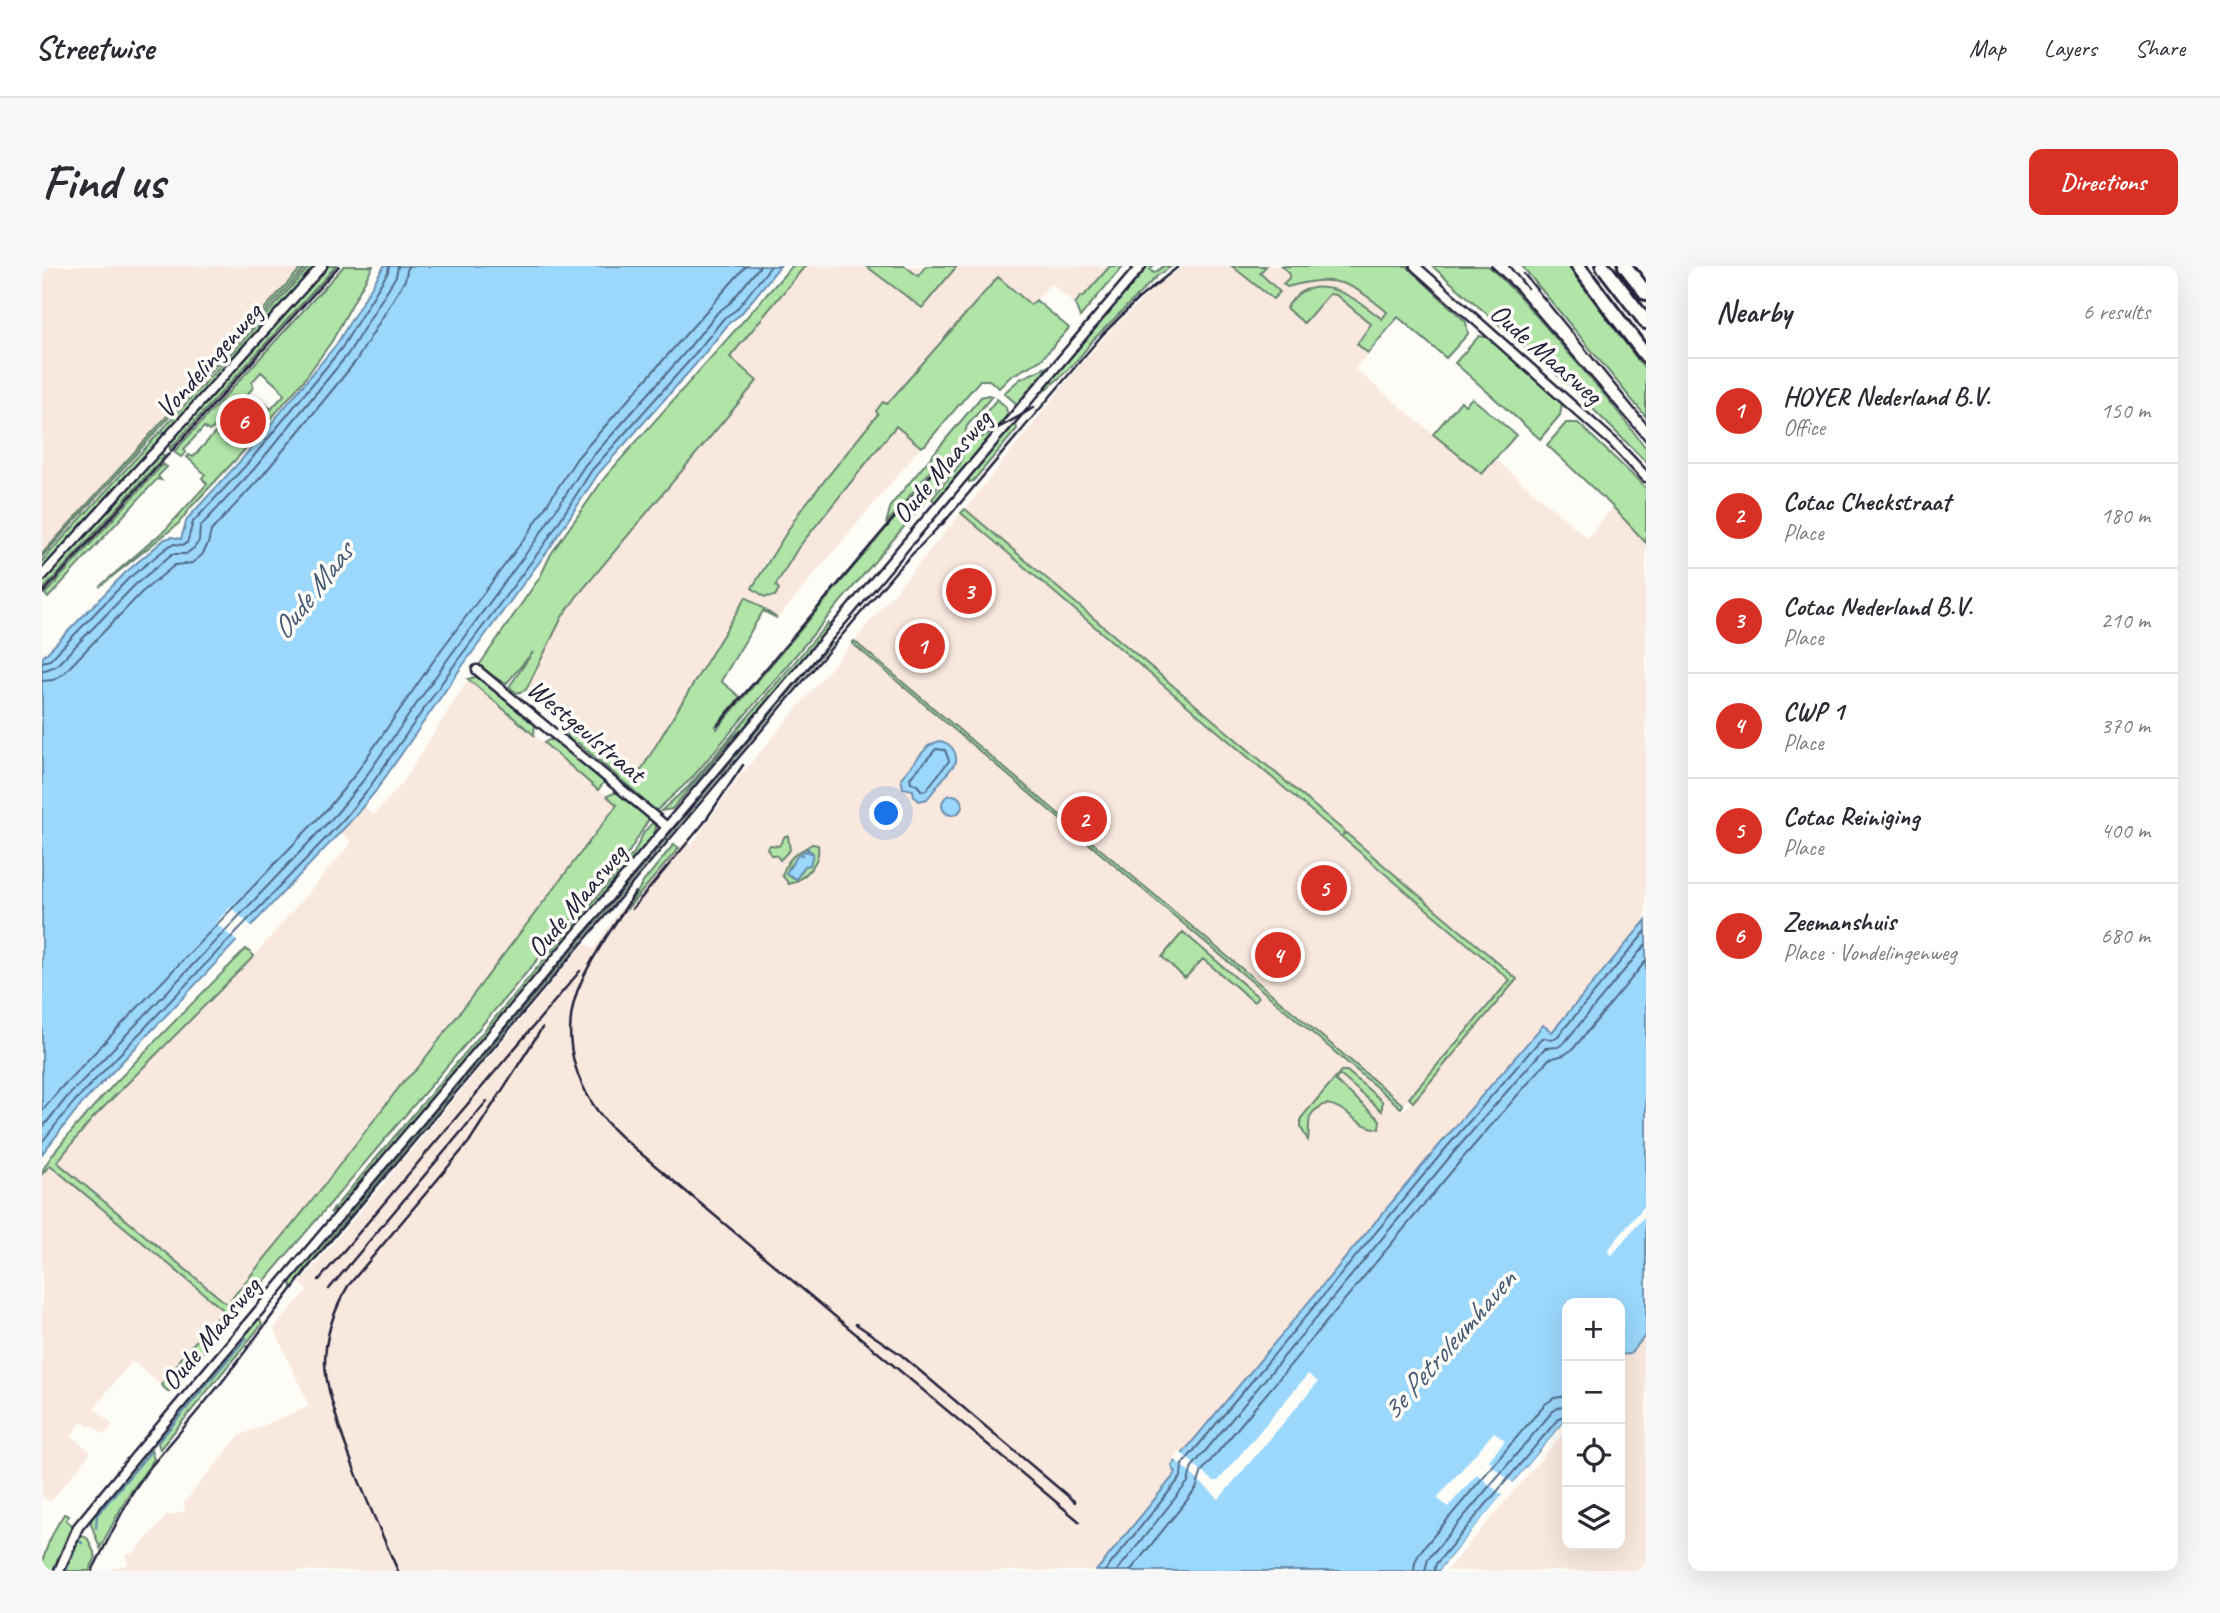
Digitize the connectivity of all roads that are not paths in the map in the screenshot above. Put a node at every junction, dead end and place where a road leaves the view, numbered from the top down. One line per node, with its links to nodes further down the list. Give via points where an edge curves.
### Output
1 (322, 266): 11 (street, Vondelingenweg)
2 (1140, 266): 13 (street, Oude Maasweg)
3 (1415, 266): 10 (street, Oude Maasweg, via 1613,442)
4 (1578, 266): 9 (highway)
5 (1603, 266): 8 (highway)
6 (1625, 266): 7 (highway)
7 (1646, 293)
8 (1646, 322)
9 (1646, 356)
10 (1646, 477)
11 (42, 576)
12 (477, 670): 13 (street, Westgeulstraat)
13 (667, 827): 14 (street, Oude Maasweg, via 78,1527)
14 (59, 1571)

